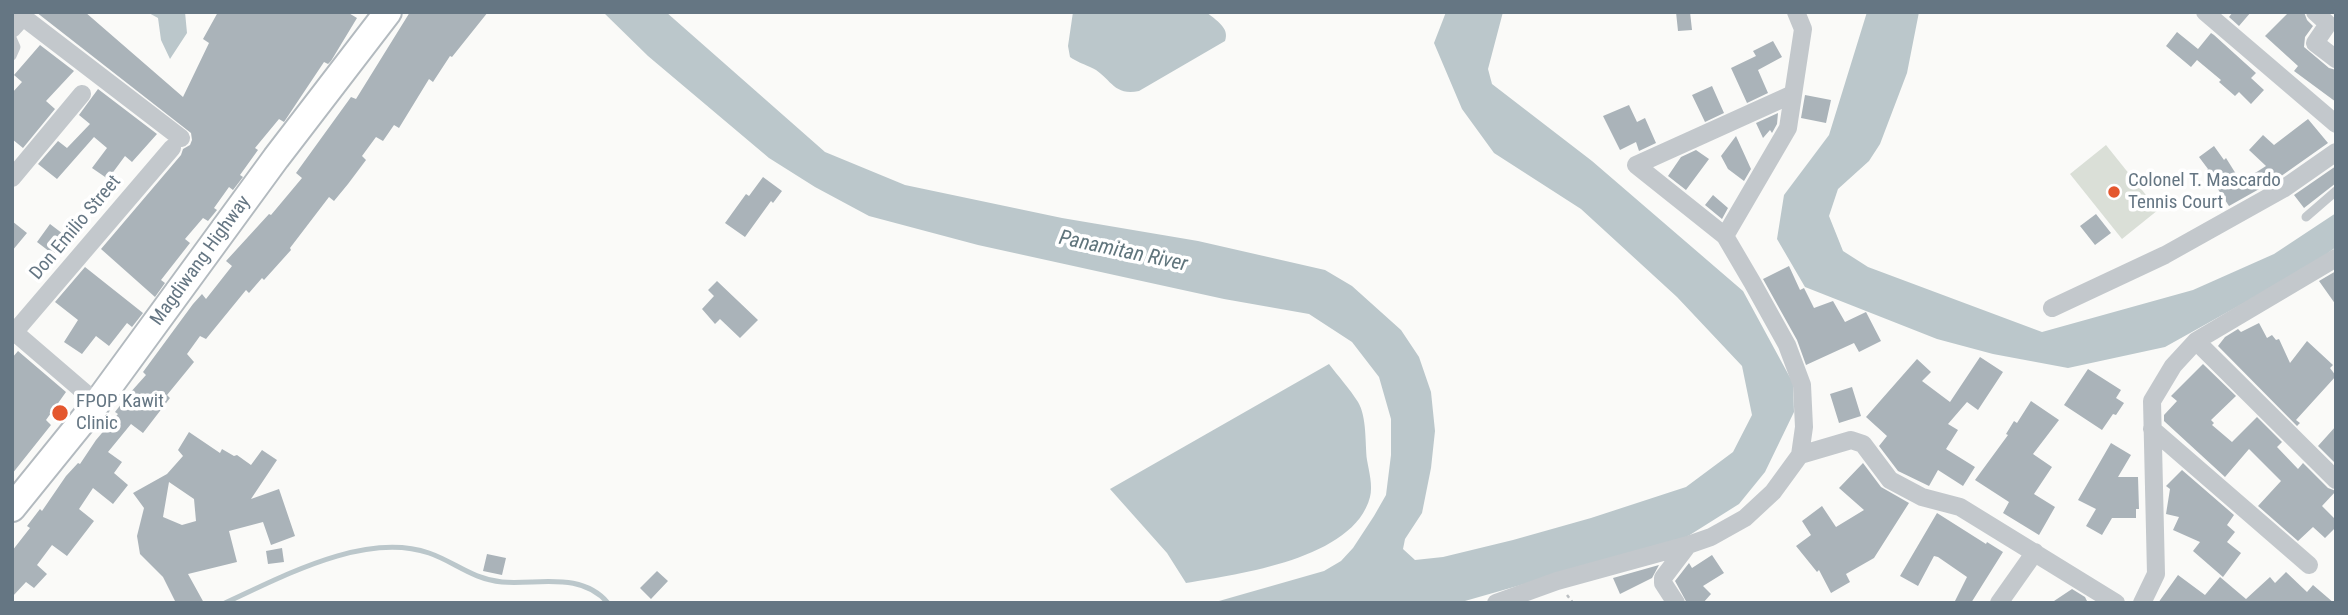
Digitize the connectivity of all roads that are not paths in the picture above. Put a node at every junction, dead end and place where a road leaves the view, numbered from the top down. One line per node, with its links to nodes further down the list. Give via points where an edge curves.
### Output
1 (388, 12): 21 (main road, Magdiwang Highway)
2 (1796, 12): 10 (street, via 1803,29)
3 (2204, 12): 11 (street)
4 (2315, 12): 8 (street, via 2328,24 2315,43)
5 (12, 29): 19 (street, Don Emilio Street, via 23,17 176,143)
6 (12, 38): 7 (lane, via 16,47)
7 (12, 56)
8 (2336, 59)
9 (82, 94): 13 (street)
10 (1793, 94): 16 (street, via 1788,128); 16 (street, via 1636,165)
11 (2336, 124)
12 (2336, 152): 18 (street, via 2283,189 2176,248)
13 (12, 178)
14 (2336, 191): 15 (lane)
15 (2306, 217)
16 (1725, 236): 23 (street, via 1787,345 1802,385)
17 (2336, 258): 20 (street)
18 (2052, 308)
19 (13, 332): 21 (street)
20 (2196, 341): 22 (street, via 2173,366 2152,401); 24 (street)
21 (97, 403): 25 (main road, Magdiwang Highway)
22 (2151, 429): 28 (street); 33 (street, via 2156,573)
23 (1800, 455): 26 (street, via 1773,492 1745,518); 27 (street, via 1852,440 1864,444 1890,480 1922,497 1960,507)
24 (2336, 480)
25 (12, 508)
26 (1688, 545): 29 (street, via 1557,580); 30 (street, via 1663,578)
27 (2035, 552): 31 (street); 32 (street)
28 (2309, 565)
29 (1496, 603)
30 (1676, 603)
31 (1999, 603)
32 (2116, 603)
33 (2143, 603)

